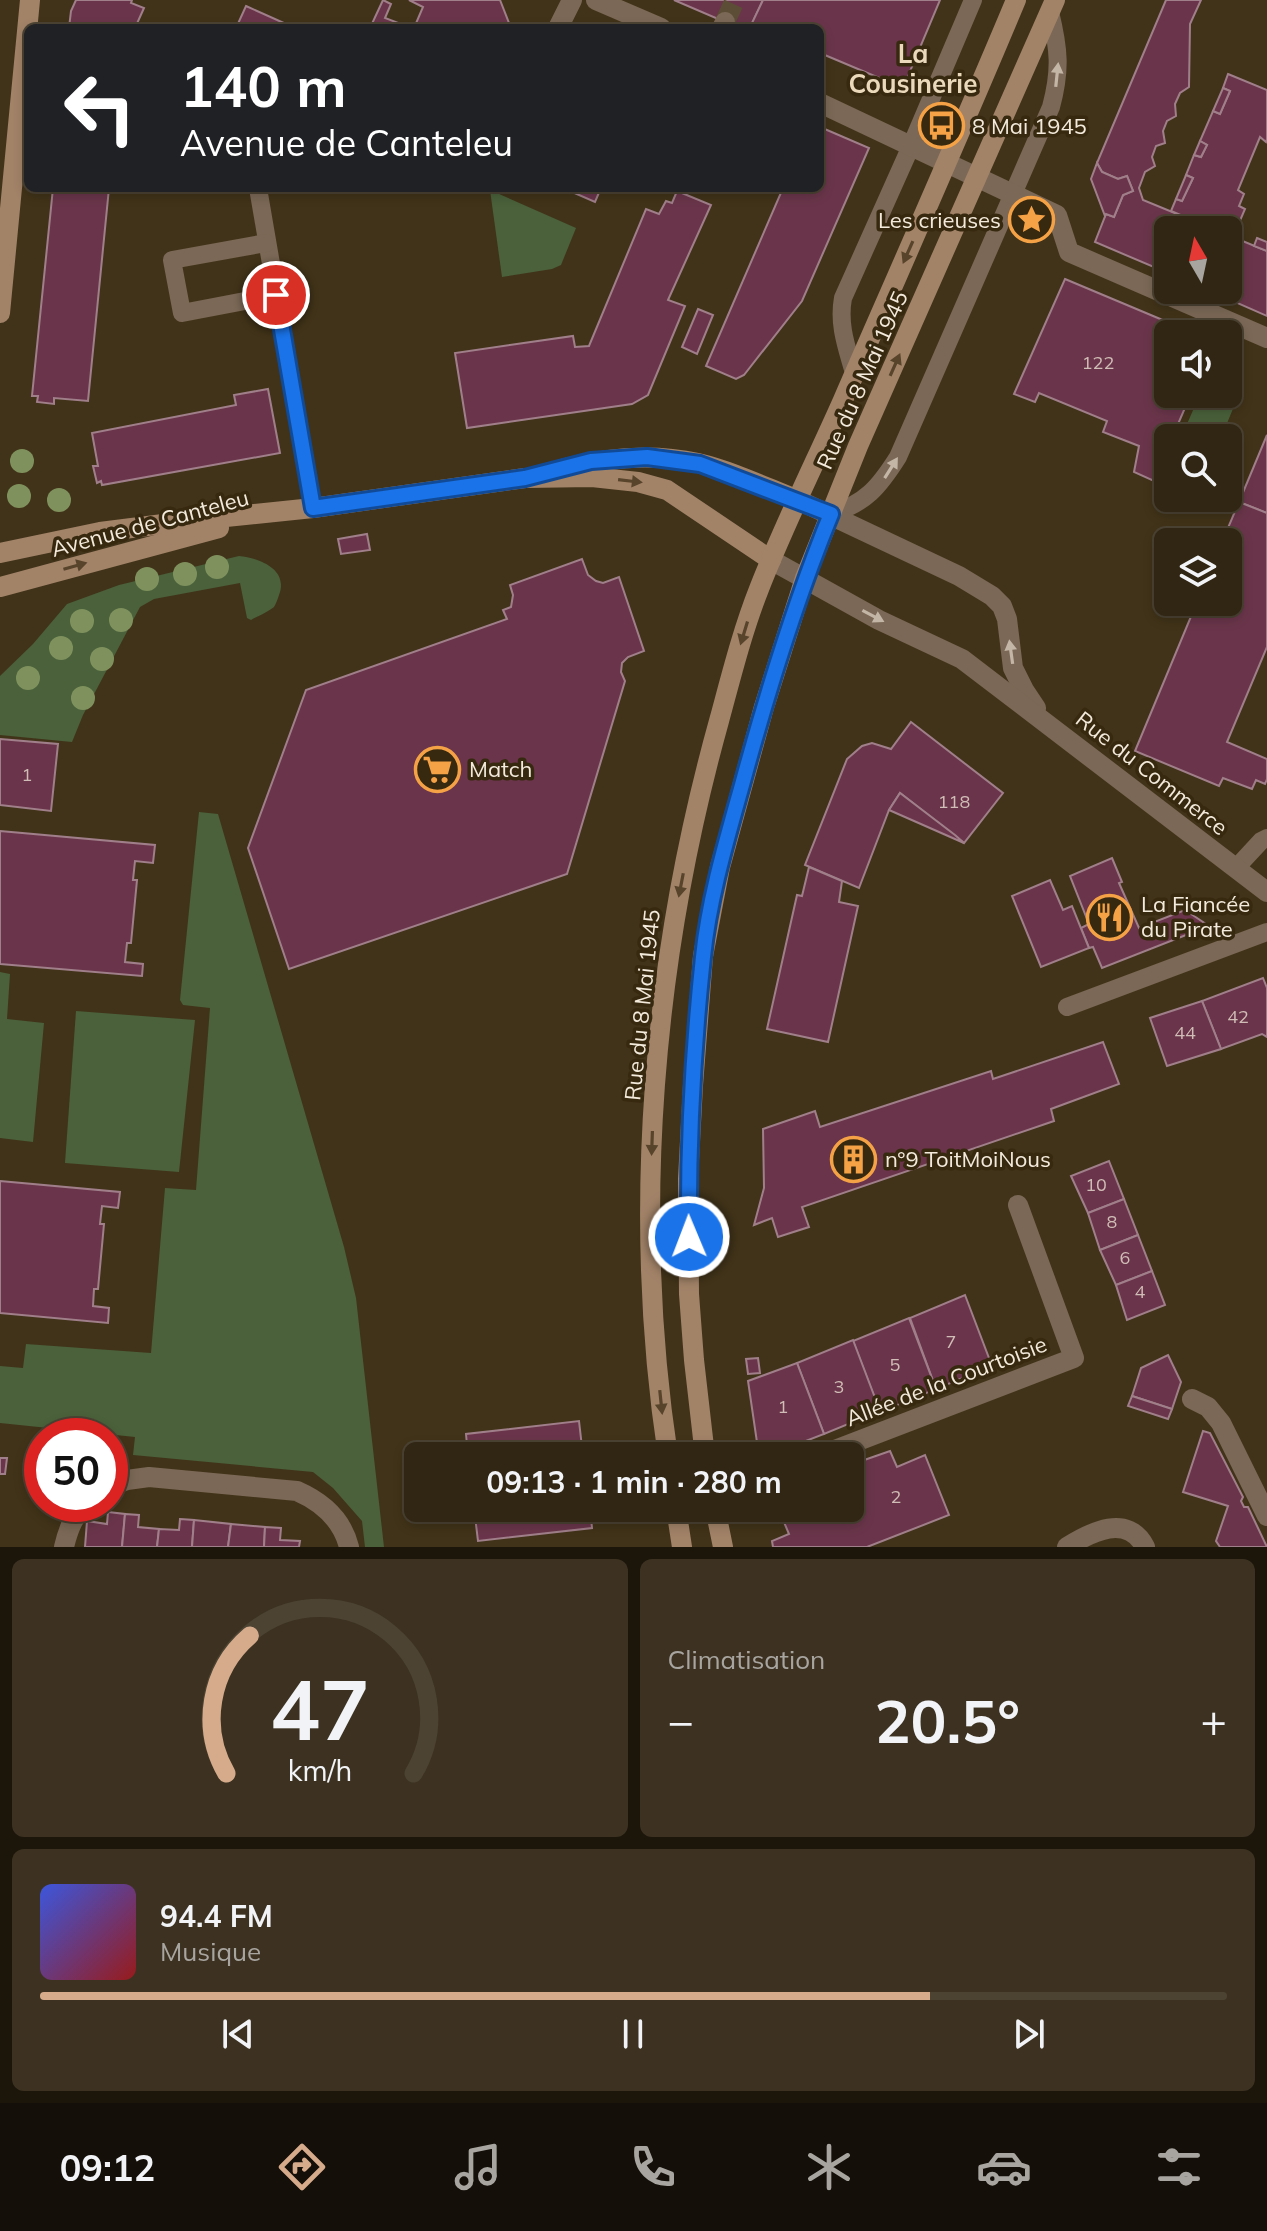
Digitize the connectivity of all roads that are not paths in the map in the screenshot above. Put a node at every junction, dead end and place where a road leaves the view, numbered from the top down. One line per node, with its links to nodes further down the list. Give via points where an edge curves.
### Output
1 (30, 0): 7 (main road)
2 (572, 0): 8 (street)
3 (596, 0): 9 (street)
4 (973, 0): 12 (lane)
5 (1016, 0): 13 (main road, Rue du 8 Mai 1945)
6 (1053, 6): 14 (main road, Rue du 8 Mai 1945); 16 (lane, one-way to 6, via 1057,86)
7 (27, 24)
8 (560, 24)
9 (652, 24)
10 (24, 55): 18 (main road)
11 (824, 105): 12 (street)
12 (911, 146): 13 (street); 22 (lane, via 843,298 841,326)
13 (948, 164): 14 (street); 22 (main road, Rue du 8 Mai 1945, one-way to 22)
14 (978, 178): 16 (street); 26 (main road, Rue du 8 Mai 1945, one-way to 14)
15 (259, 192): 17 (lane)
16 (1013, 194): 21 (street, via 1057,215 1069,252); 26 (lane, one-way to 16, via 868,496 898,457)
17 (266, 243): 19 (lane); 19 (lane, via 172,260 182,313)
18 (3, 247): 20 (main road)
19 (276, 295): 25 (lane)
20 (0, 313)
21 (1267, 338)
22 (854, 373): 24 (main road, Rue du 8 Mai 1945)
23 (525, 478): 24 (main road, Avenue de Canteleu, via 591,461 673,459); 25 (main road, Avenue de Canteleu); 28 (main road, Avenue de Canteleu, one-way to 28, via 592,477 652,484)
24 (798, 500): 26 (street, Rue du Commerce); 28 (main road, Rue du 8 Mai 1945)
25 (313, 508): 27 (main road, Avenue de Canteleu, via 100,532); 30 (main road, Avenue de Canteleu, one-way to 25, via 165,541)
26 (831, 514): 29 (main road, Rue du 8 Mai 1945); 31 (street, Rue du Commerce, one-way to 26, via 1013,668 1007,619 992,596)
27 (0, 553)
28 (771, 560): 29 (street, Rue du Commerce); 39 (main road, Rue du 8 Mai 1945, one-way to 39, via 748,620 704,774 664,995 650,1204)
29 (805, 578): 31 (street, Rue du Commerce, one-way to 31, via 962,659); 40 (main road, Rue du 8 Mai 1945, via 730,827 703,956 688,1179 689,1294)
30 (0, 587)
31 (1045, 721): 33 (street, Rue du Commerce)
32 (1267, 838): 33 (lane)
33 (1236, 868): 34 (street, Rue du Commerce)
34 (1267, 892)
35 (1267, 932): 36 (lane)
36 (1067, 1007)
37 (1018, 1205): 41 (street, Allée de la Courtoisie, via 1074,1358)
38 (1192, 1399): 43 (street, via 1208,1407 1221,1423)
39 (667, 1442)
40 (703, 1442)
41 (855, 1442)
42 (128, 1480): 48 (street, via 149,1477 297,1491 328,1509)
43 (1267, 1516)
44 (72, 1522): 47 (street)
45 (678, 1522): 49 (main road)
46 (718, 1522): 50 (main road)
47 (64, 1547)
48 (349, 1547)
49 (682, 1547)
50 (723, 1547)
51 (1067, 1547): 52 (street, via 1086,1535 1117,1528 1134,1533)
52 (1145, 1547)

